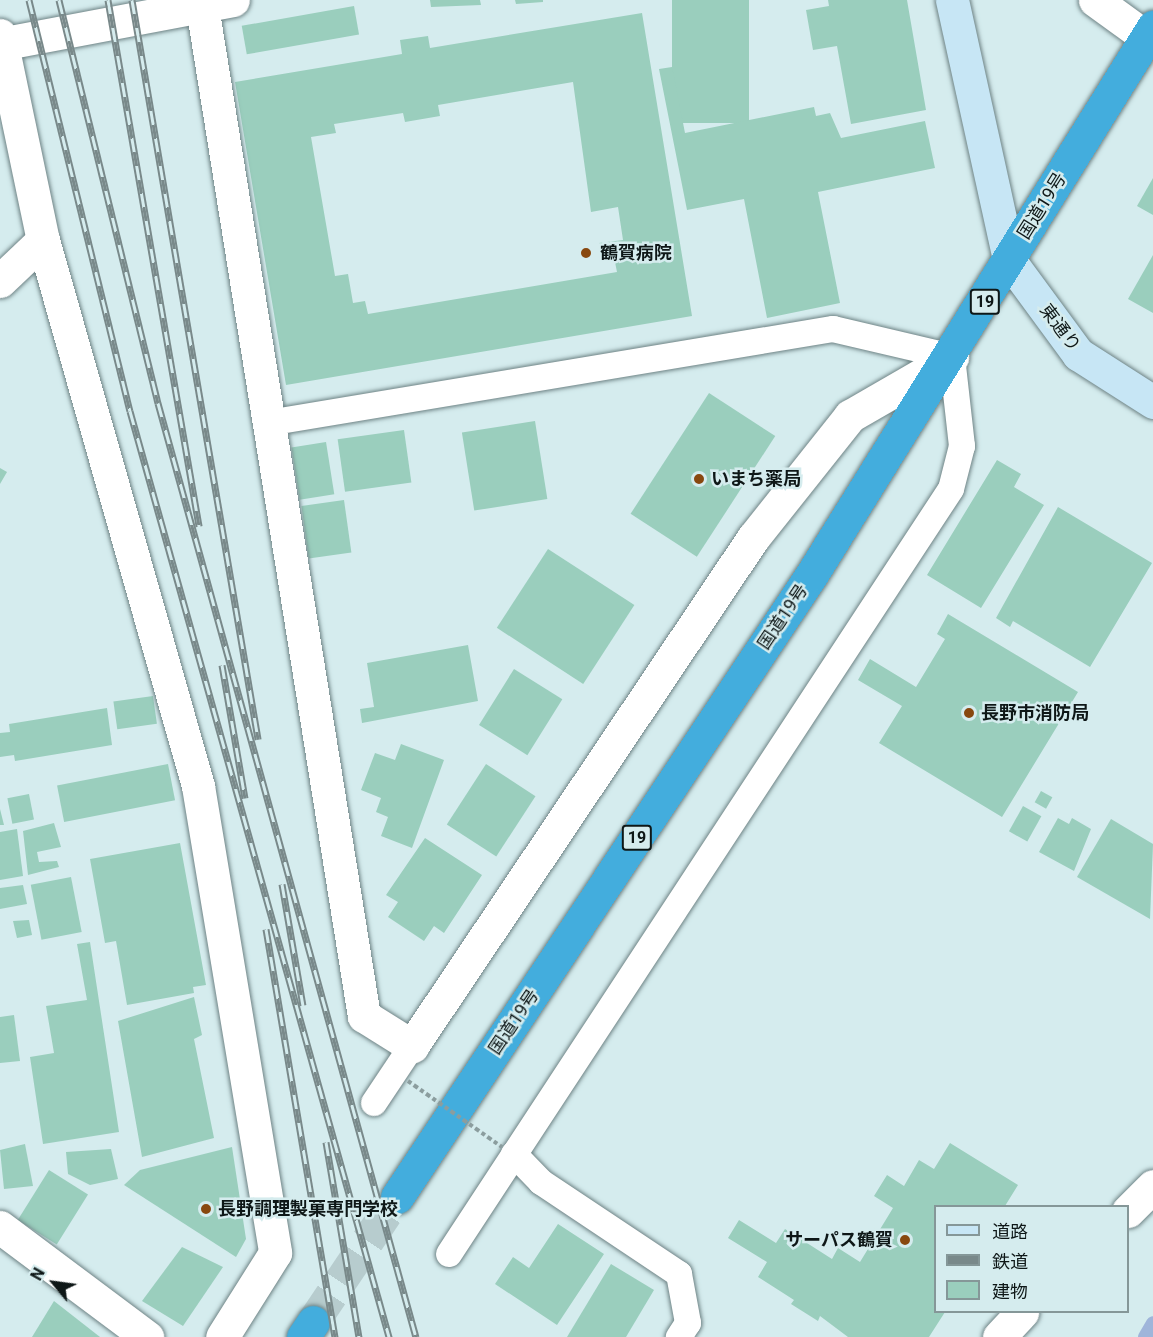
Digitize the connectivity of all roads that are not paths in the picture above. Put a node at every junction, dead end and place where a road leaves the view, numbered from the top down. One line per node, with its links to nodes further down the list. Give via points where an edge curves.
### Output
1 (952, 0): 7 (street)
2 (1095, 0): 4 (street)
3 (210, 1): 5 (street); 11 (street)
4 (1150, 32): 7 (highway, 国道19号 / 19)
5 (1, 41): 6 (street)
6 (43, 240): 8 (street); 21 (street, via 198,786 271,1230 274,1253)
7 (1009, 260): 9 (highway, 国道19号 / 19); 10 (street, 東通り, via 1078,354)
8 (0, 281)
9 (952, 357): 11 (lane, via 833,329); 12 (street, via 850,416 753,538); 14 (lane, via 962,446 951,489); 16 (highway, 国道19号 / 19)
10 (1153, 402)
11 (268, 423): 12 (street, via 364,1016)
12 (412, 1046): 13 (lane)
13 (374, 1104)
14 (508, 1151): 19 (lane); 22 (lane, via 541,1182 679,1274 688,1323)
15 (1153, 1186): 17 (street)
16 (397, 1197)
17 (1129, 1210)
18 (0, 1227): 20 (street)
19 (449, 1254)
20 (147, 1337)
21 (222, 1337)
22 (679, 1337)

